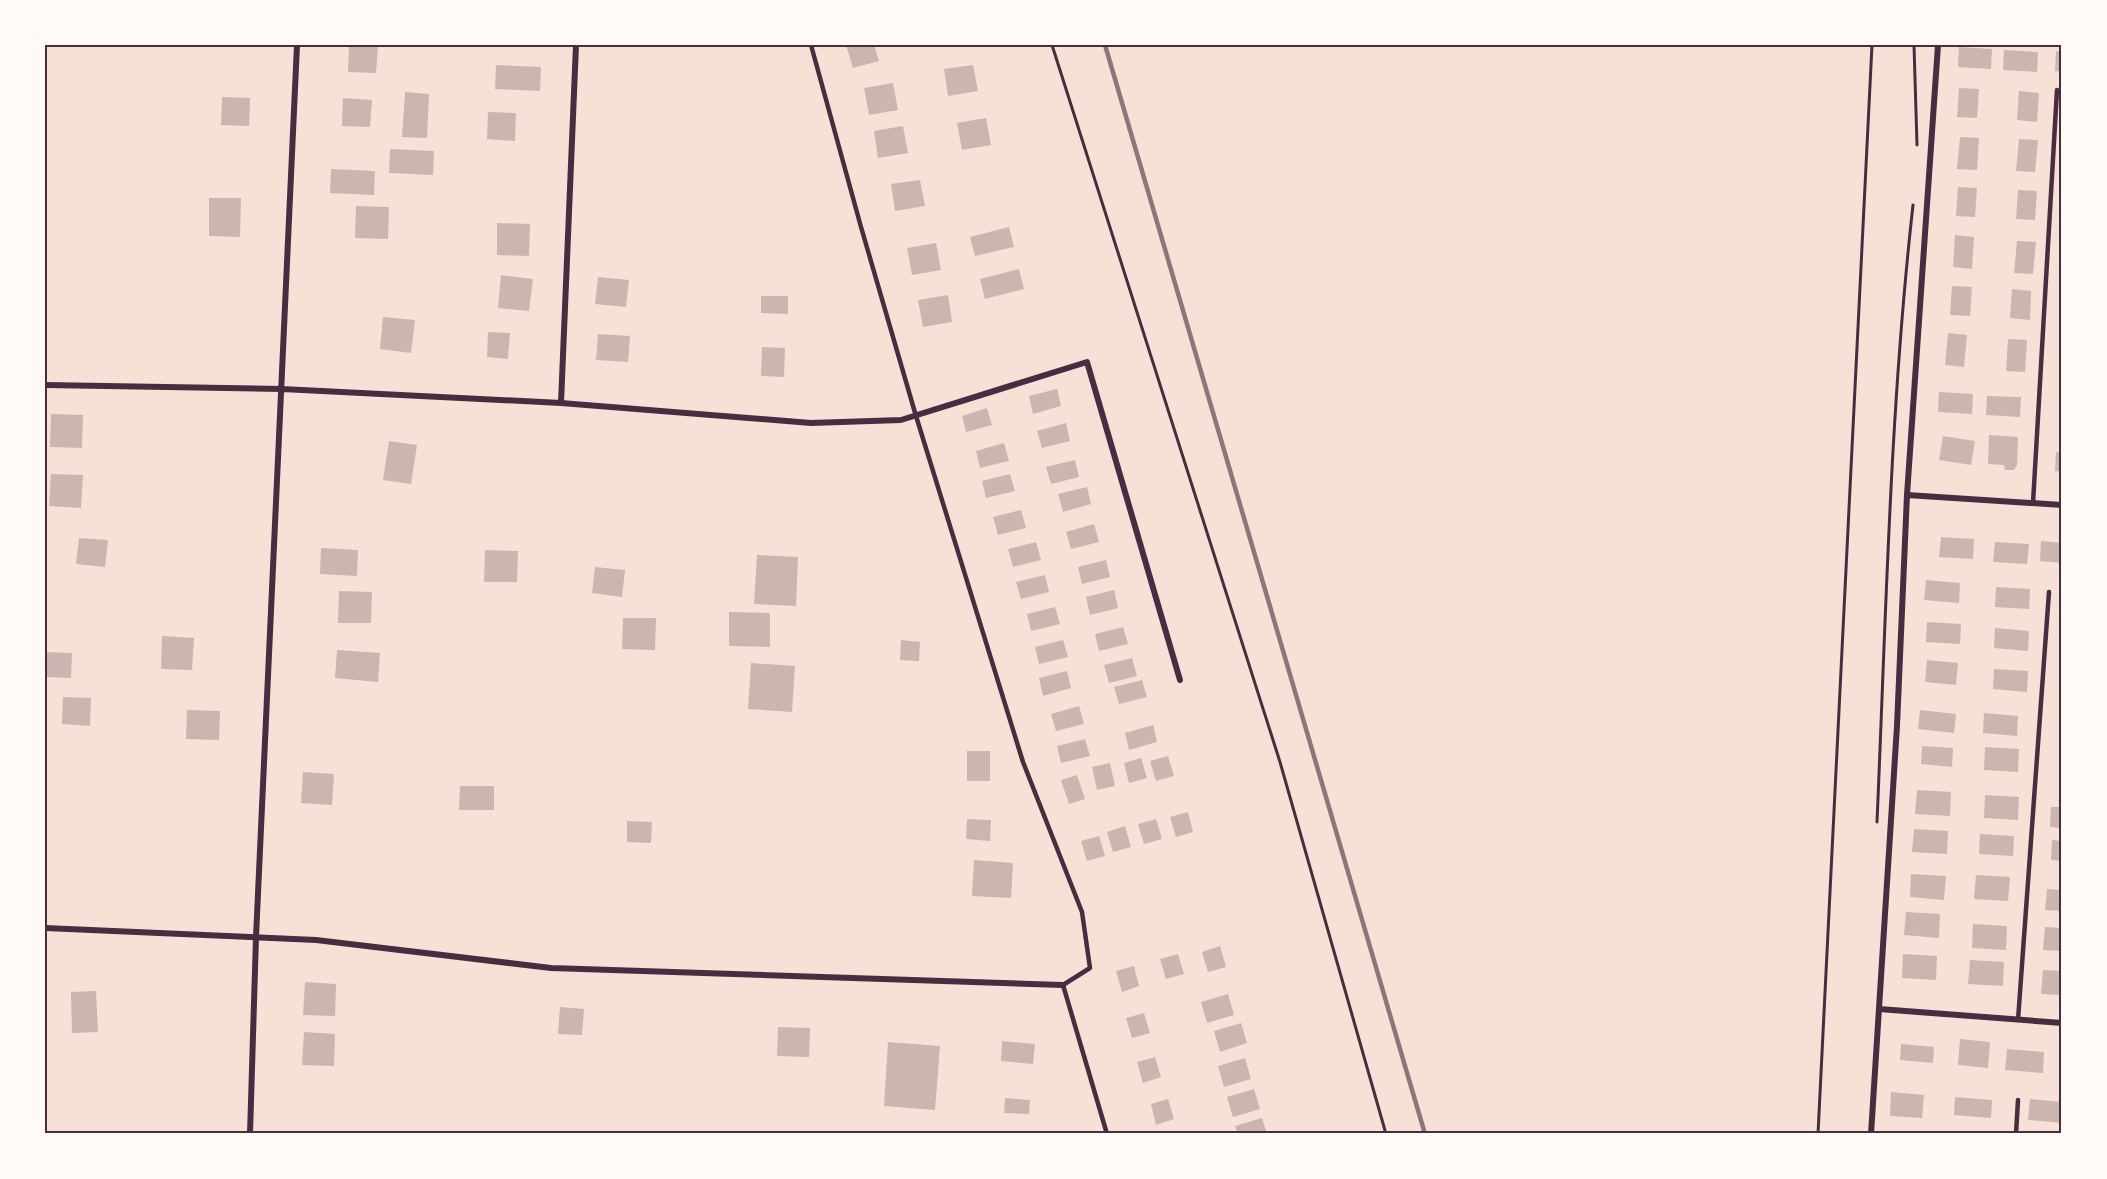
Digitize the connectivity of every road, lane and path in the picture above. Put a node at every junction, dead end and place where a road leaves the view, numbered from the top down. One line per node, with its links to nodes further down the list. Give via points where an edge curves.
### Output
1 (297, 45): 9 (street)
2 (576, 45): 10 (street)
3 (811, 45): 11 (lane)
4 (1052, 45): 26 (path, via 1280,762)
5 (1872, 45): 27 (path)
6 (1938, 45): 12 (street)
7 (2057, 90): 13 (lane)
8 (45, 385): 9 (street)
9 (282, 389): 10 (street); 18 (street)
10 (561, 403): 11 (street, via 811,423)
11 (916, 416): 16 (street, via 1087,362); 19 (lane, via 1023,762 1082,912 1090,968)
12 (1907, 495): 13 (street); 20 (street)
13 (2033, 503): 14 (street)
14 (2062, 505)
15 (2049, 592): 21 (lane)
16 (1180, 680)
17 (45, 928): 18 (street)
18 (256, 937): 19 (street, via 316,940 551,968); 24 (street)
19 (1063, 985): 25 (lane)
20 (1879, 1009): 21 (street); 28 (street)
21 (2019, 1020): 22 (street)
22 (2062, 1023)
23 (2018, 1100): 29 (lane)
24 (250, 1134)
25 (1107, 1134)
26 (1386, 1134)
27 (1818, 1134)
28 (1871, 1134)
29 (2016, 1134)

